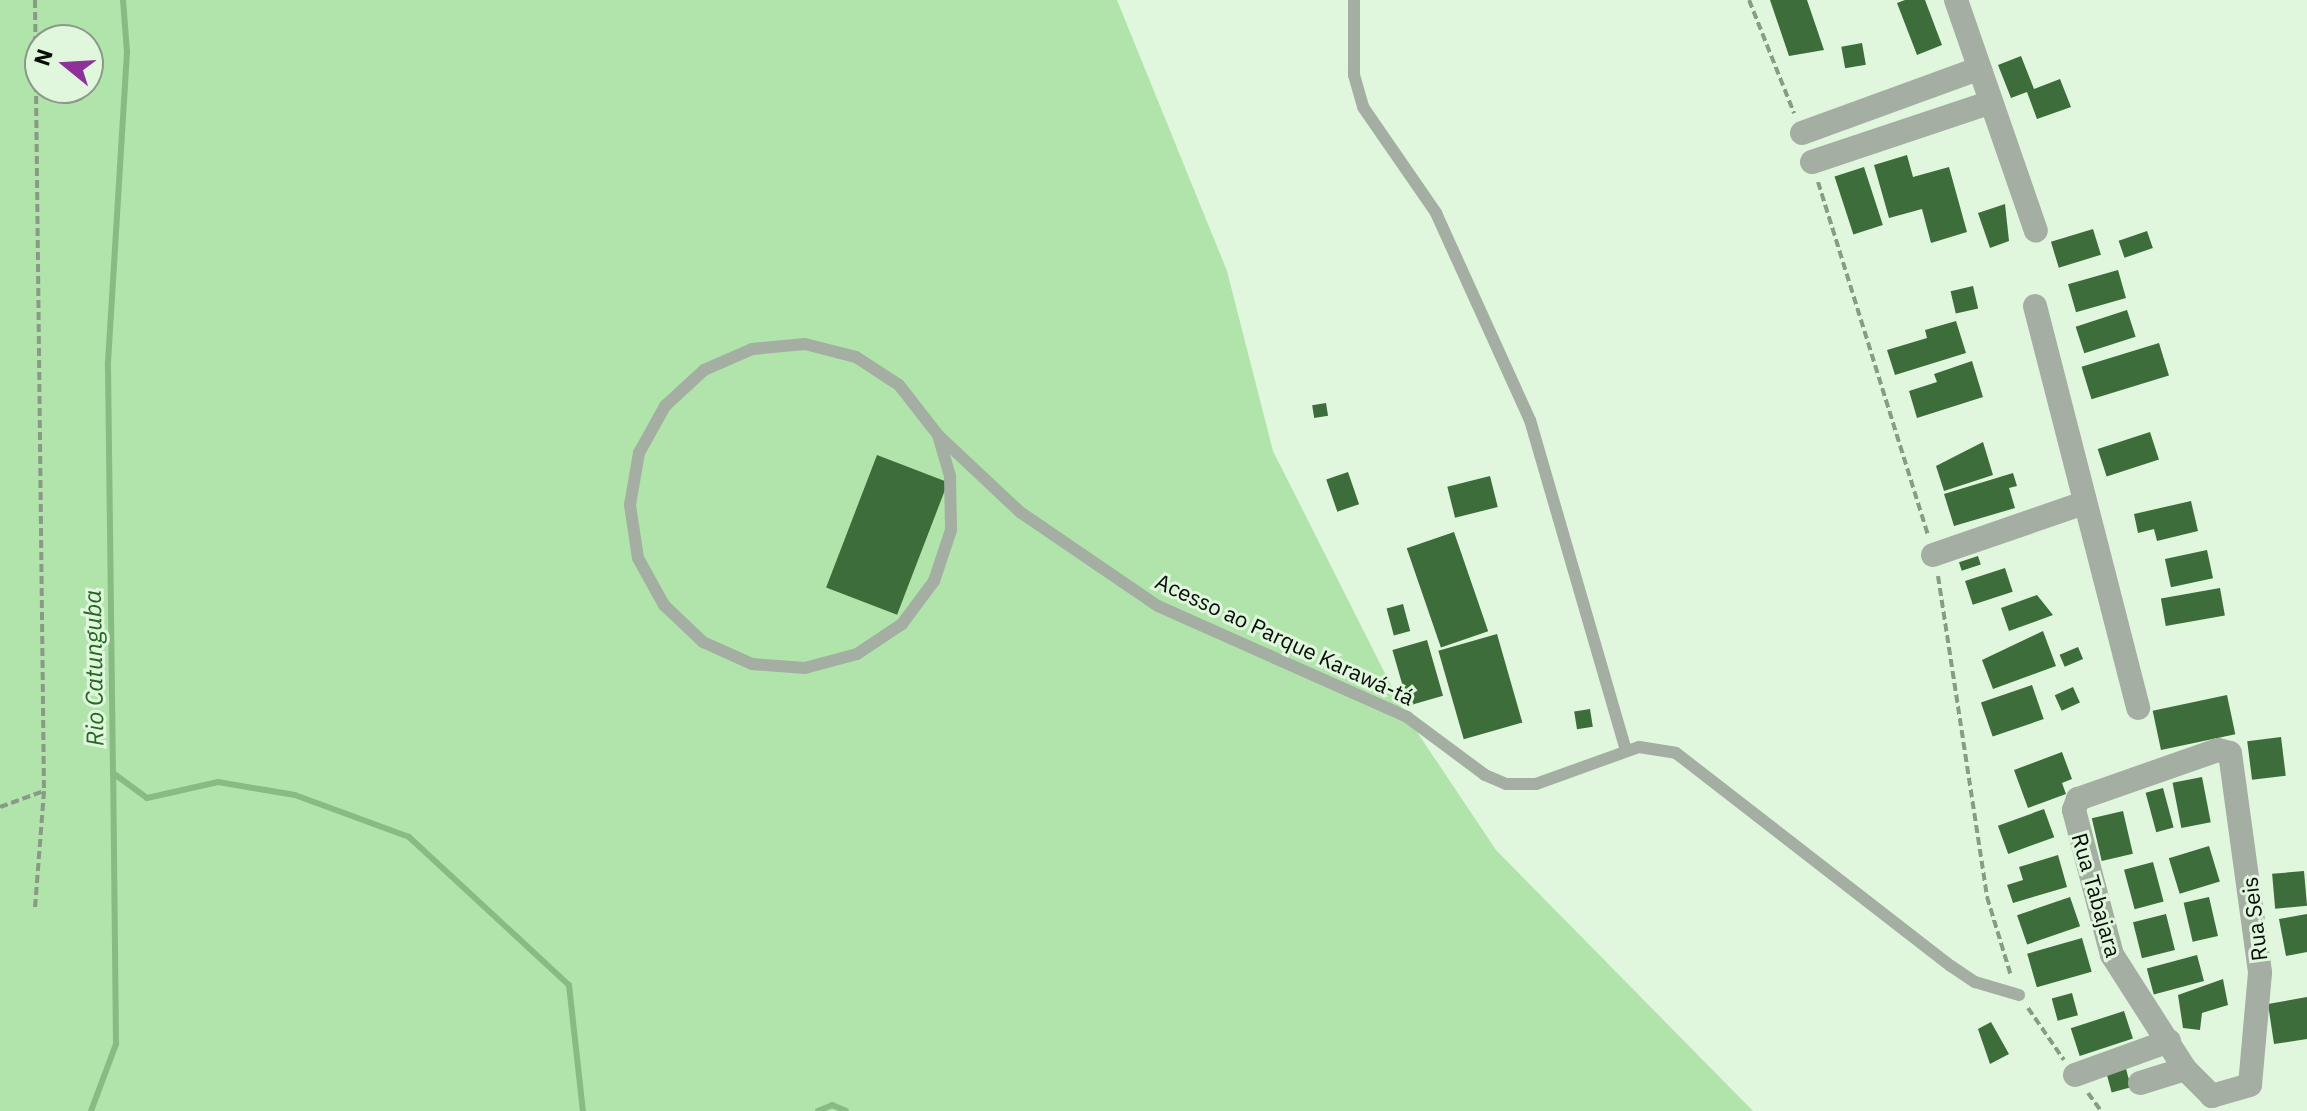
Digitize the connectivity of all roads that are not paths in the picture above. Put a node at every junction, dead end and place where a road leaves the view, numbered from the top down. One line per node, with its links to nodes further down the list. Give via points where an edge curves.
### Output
1 (1354, 0): 13 (lane, via 1354,75 1363,107 1436,213 1530,420)
2 (1956, 0): 3 (street)
3 (1978, 69): 4 (street); 5 (street)
4 (1991, 102): 6 (street); 7 (street)
5 (1802, 133)
6 (1812, 162)
7 (2036, 231)
8 (2035, 306): 10 (street)
9 (938, 435): 9 (lane, Acesso ao Parque Karawá-tá, via 950,476 951,530 934,581 902,624 857,654 805,668 752,664 703,642 664,605 638,558 630,505 639,453 665,406 704,370 752,349 805,344 856,357 899,385); 13 (lane, Acesso ao Parque Karawá-tá, via 1020,512 1158,606 1407,717 1497,781 1536,784)
10 (2084, 503): 11 (street); 12 (street)
11 (1933, 555)
12 (2138, 708)
13 (1626, 750): 15 (lane, Acesso ao Parque Karawá-tá, via 1660,749 1699,766 1951,966 1975,982)
14 (2230, 753): 16 (street, Rua Tabajara, via 2218,750 2075,803 2112,955); 17 (street, Rua Seis, via 2260,973 2250,1085 2212,1096)
15 (2019, 995)
16 (2169, 1041): 17 (street); 18 (street)
17 (2185, 1069): 19 (street)
18 (2075, 1075)
19 (2140, 1083)

